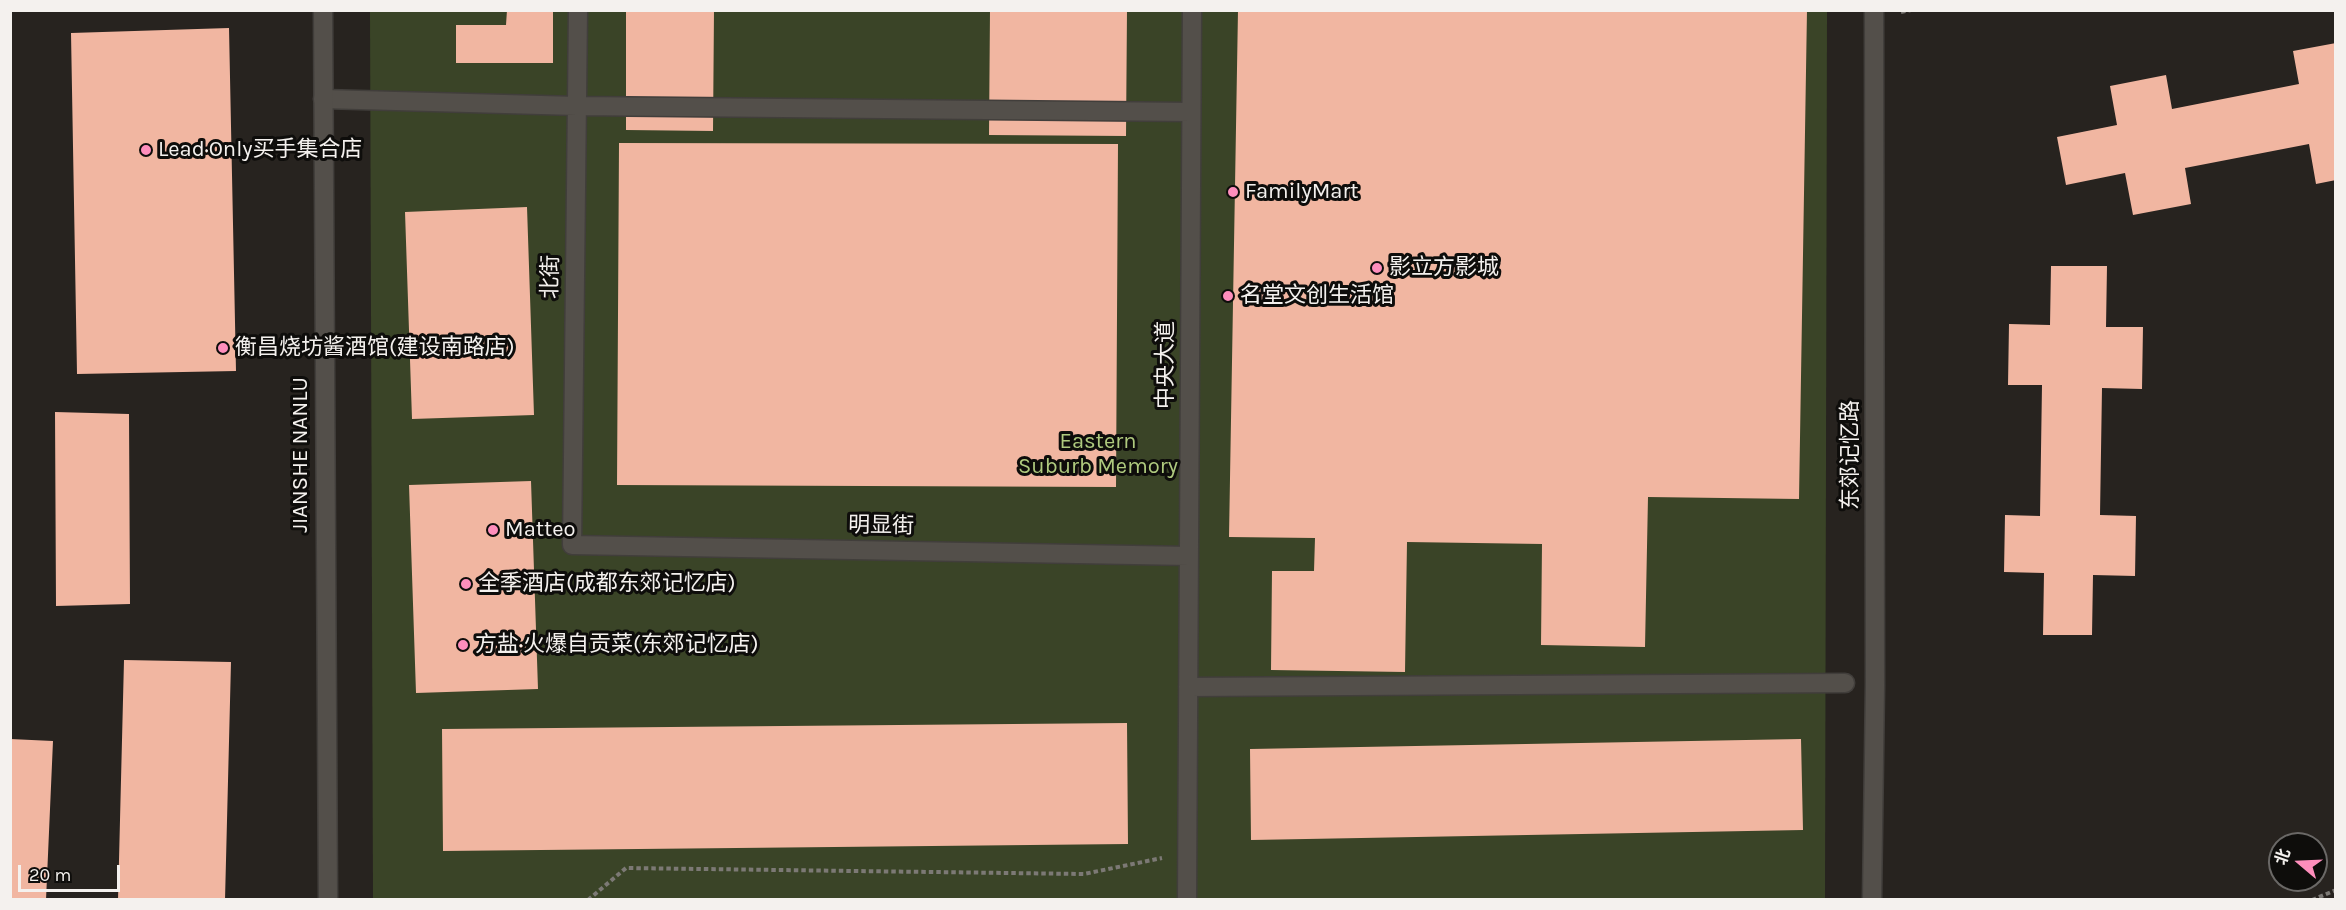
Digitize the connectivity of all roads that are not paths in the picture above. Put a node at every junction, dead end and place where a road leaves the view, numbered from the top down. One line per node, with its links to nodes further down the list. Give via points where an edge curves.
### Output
1 (323, 10): 5 (street, JIANSHE NANLU)
2 (578, 10): 6 (street, 北街)
3 (1192, 10): 7 (street, 中央大道)
4 (1874, 10): 14 (street, 东郊记忆路)
5 (323, 99): 6 (street); 12 (street, JIANSHE NANLU)
6 (577, 106): 7 (street); 8 (street, 北街)
7 (1191, 112): 9 (street, 中央大道)
8 (572, 545): 9 (street, 明显街)
9 (1189, 556): 11 (street, 中央大道)
10 (1845, 683): 11 (street)
11 (1188, 687): 13 (street, 中央大道)
12 (328, 900)
13 (1187, 900)
14 (1872, 900)

